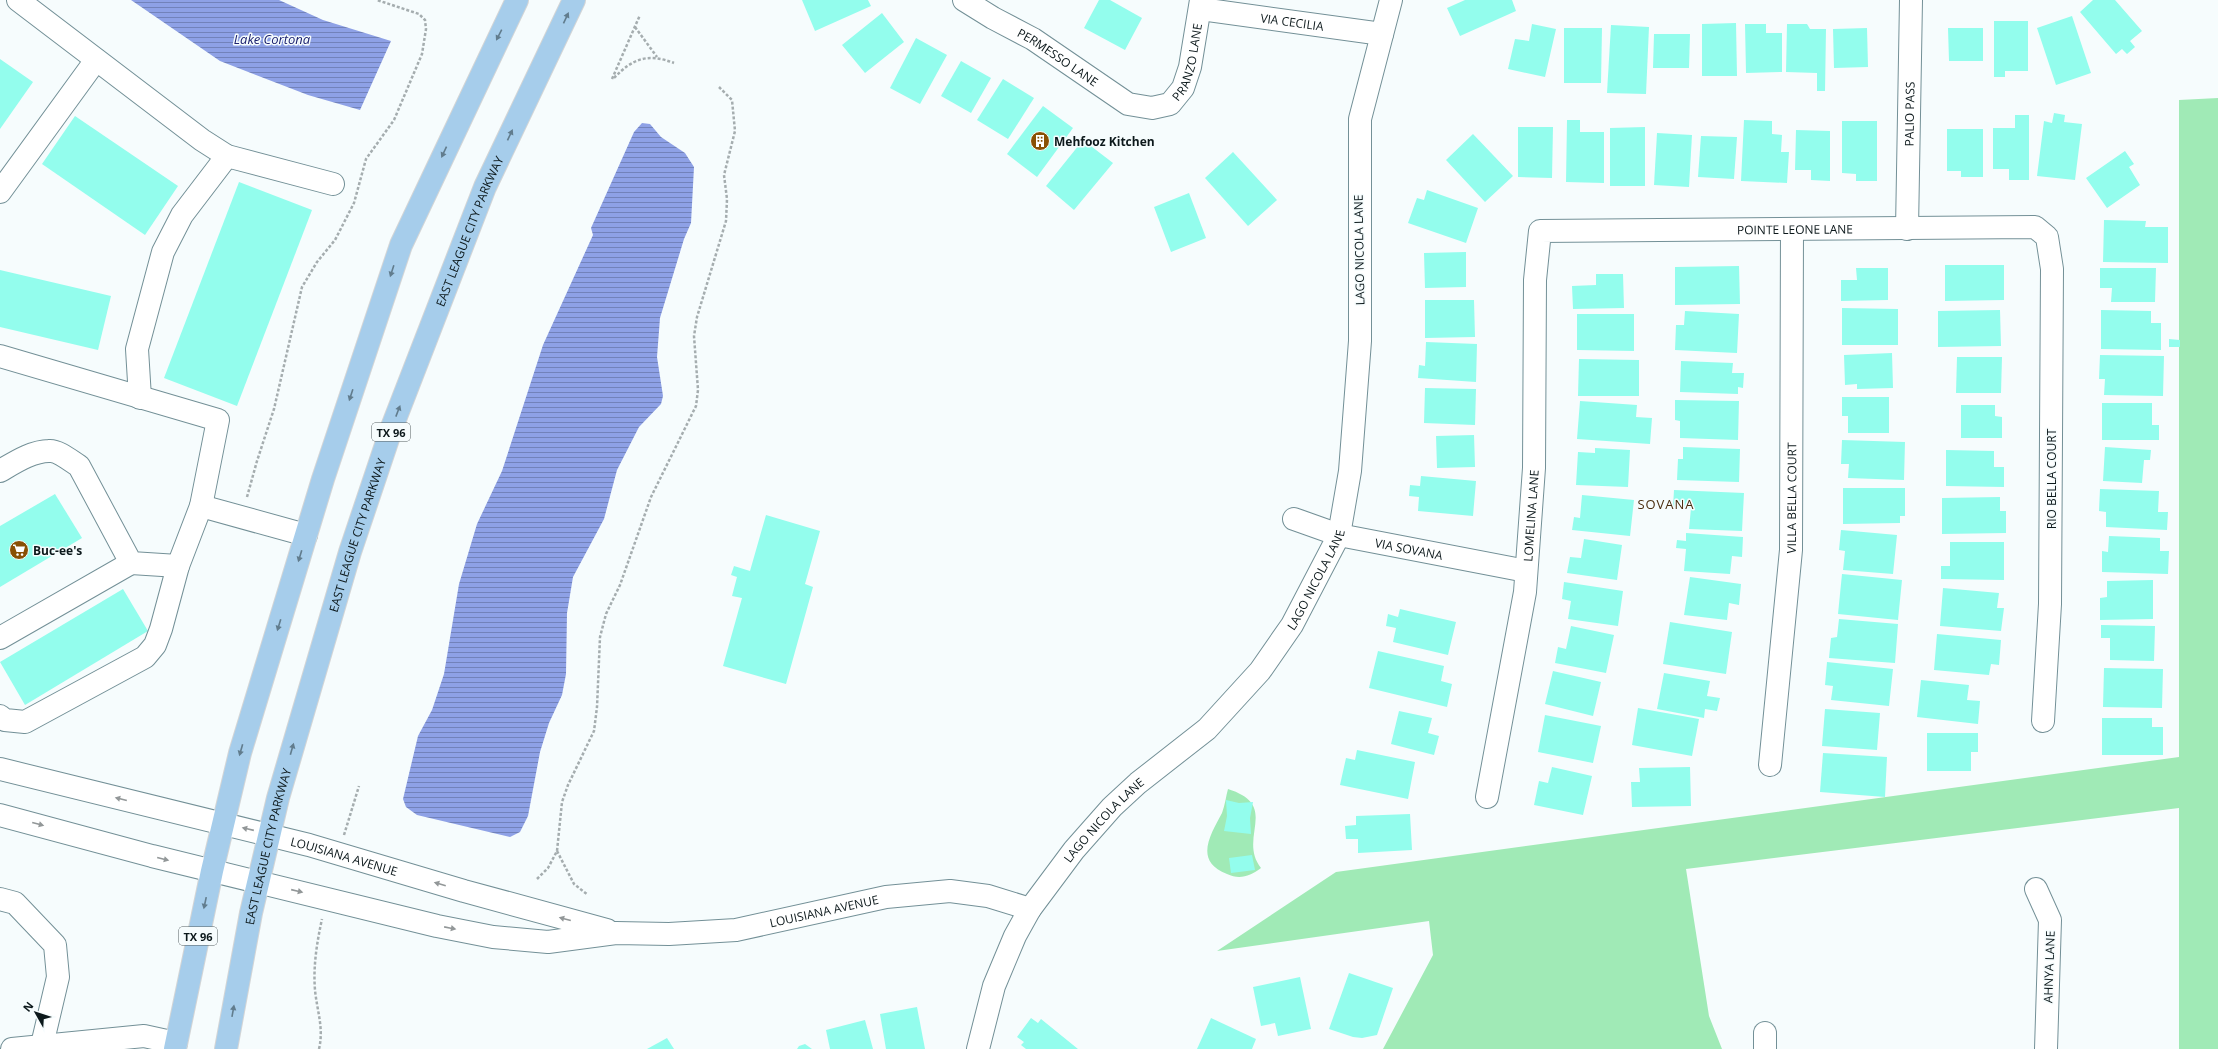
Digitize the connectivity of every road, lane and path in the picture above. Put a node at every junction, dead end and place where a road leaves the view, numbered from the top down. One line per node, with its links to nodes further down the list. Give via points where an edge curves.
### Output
1 (18, 0): 13 (street)
2 (377, 0): 28 (path, via 419,14 425,20 422,54 394,120 366,158 354,203 335,240 317,262 302,287 274,409)
3 (517, 0): 30 (main road, TX 96, one-way to 30, via 401,245)
4 (574, 0): 43 (main road, EAST LEAGUE CITY PARKWAY / TX 96, one-way to 4, via 280,790 350,552 392,426 485,187)
5 (964, 0): 16 (street, PERMESSO LANE, via 1033,39 1128,104)
6 (1391, 0): 11 (street, LAGO NICOLA LANE)
7 (1911, 0): 20 (street, PALIO PASS)
8 (1202, 4): 11 (street, VIA CECILIA); 16 (street, PRANZO LANE, via 1190,67 1183,88 1170,104)
9 (640, 15): 10 (path)
10 (635, 27): 12 (path); 12 (path, via 612,79 625,66 643,58)
11 (1382, 34): 31 (street, LAGO NICOLA LANE, via 1360,119 1360,341 1350,471)
12 (658, 57): 14 (path)
13 (96, 60): 17 (street); 19 (street)
14 (674, 63)
15 (719, 87): 44 (path, via 732,100 735,131 724,175 726,221 694,336 698,390 696,406 651,497 620,585 606,614 600,637 594,731 562,802)
16 (1152, 108)
17 (227, 156): 18 (street); 25 (street, via 182,215 163,252 137,349)
18 (333, 184)
19 (0, 192)
20 (1907, 229): 21 (street, POINTE LEONE LANE); 23 (street, POINTE LEONE LANE, via 2035,227)
21 (1792, 230): 22 (street, POINTE LEONE LANE); 38 (street, VILLA BELLA COURT, via 1791,550)
22 (1540, 231): 34 (street, LOMELINA LANE, via 1535,280 1534,468)
23 (2047, 237): 37 (street, RIO BELLA COURT, via 2052,269 2050,604)
24 (0, 356): 25 (street)
25 (140, 398): 27 (street, via 218,420)
26 (0, 471): 32 (street, via 24,458 50,450 79,466)
27 (200, 506): 28 (street); 33 (street)
28 (242, 517): 30 (street)
29 (1294, 519): 31 (street, VIA SOVANA)
30 (306, 535): 42 (main road, TX 96, one-way to 42, via 240,753)
31 (1339, 536): 34 (street, VIA SOVANA); 51 (street, LAGO NICOLA LANE, via 1292,625 1260,671 1207,729 1138,783 1112,807 1074,850)
32 (131, 563): 33 (street); 35 (street)
33 (178, 566): 36 (street, via 161,629 155,645 145,656 25,722 5,720)
34 (1526, 570): 40 (street, LOMELINA LANE, via 1525,592)
35 (0, 638)
36 (0, 716)
37 (2043, 721)
38 (1770, 765)
39 (0, 769): 42 (street, LOUISIANA AVENUE, one-way to 39)
40 (1487, 797)
41 (0, 815): 45 (street, LOUISIANA AVENUE, one-way to 45)
42 (223, 824): 43 (street, LOUISIANA AVENUE, one-way to 42); 45 (main road, TX 96)
43 (270, 834): 47 (main road, EAST LEAGUE CITY PARKWAY / TX 96); 52 (street, LOUISIANA AVENUE, one-way to 43)
44 (557, 851): 46 (path, via 548,868); 49 (path, via 574,884)
45 (212, 871): 47 (street, LOUISIANA AVENUE); 54 (main road, TX 96, one-way to 54)
46 (537, 879)
47 (259, 882): 52 (street, LOUISIANA AVENUE, one-way to 52, via 437,926 493,937 548,942); 56 (main road, EAST LEAGUE CITY PARKWAY / TX 96, one-way to 47)
48 (2036, 889): 58 (street, AHNYA LANE, via 2050,920)
49 (588, 895)
50 (0, 898): 53 (street, via 15,903 55,945 58,977)
51 (1030, 909): 52 (street, LOUISIANA AVENUE, via 988,896 950,891 886,897 736,930 669,934); 57 (street, LAGO NICOLA LANE, via 1015,936 994,986)
52 (616, 933)
53 (42, 1045): 54 (street, via 144,1036); 55 (street)
54 (176, 1046)
55 (12, 1049)
56 (226, 1049)
57 (978, 1049)
58 (2046, 1049)

